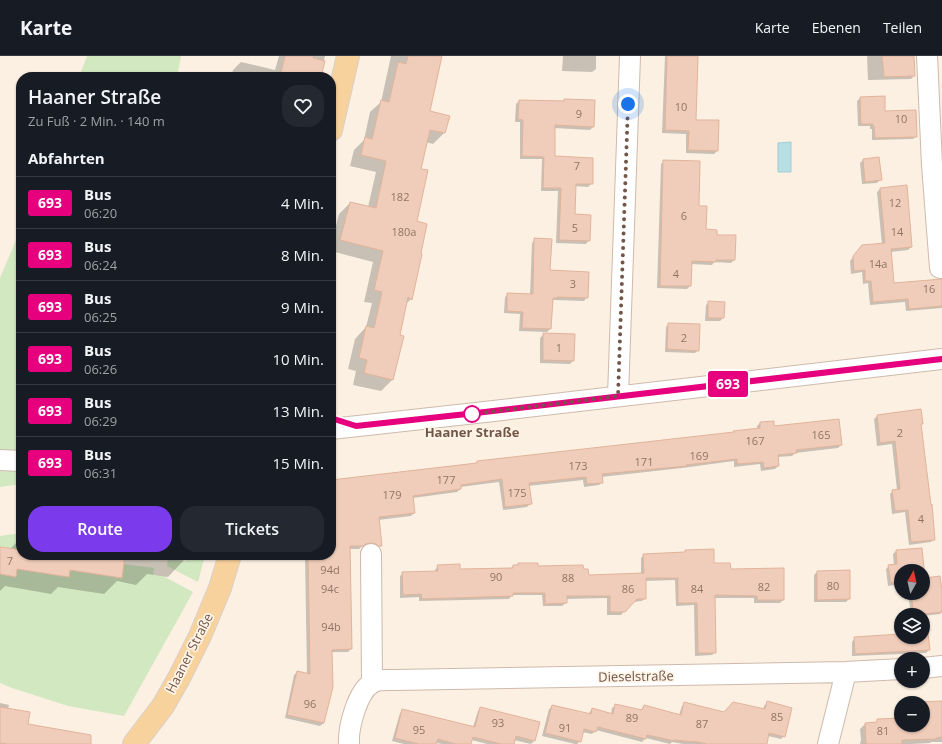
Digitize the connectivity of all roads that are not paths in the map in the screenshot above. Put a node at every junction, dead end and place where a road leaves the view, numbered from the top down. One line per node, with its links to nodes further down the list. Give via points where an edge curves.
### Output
1 (348, 56): 4 (main road)
2 (630, 56): 7 (street)
3 (927, 56): 5 (street)
4 (336, 108)
5 (940, 268)
6 (942, 359): 7 (street)
7 (618, 396): 9 (street)
8 (336, 420): 9 (street)
9 (356, 426): 10 (street)
10 (336, 428)
11 (0, 460): 12 (street)
12 (16, 461)
13 (371, 554): 19 (street)
14 (228, 560): 20 (main road, Haaner Straße, via 200,636 179,678)
15 (942, 666): 16 (street)
16 (930, 667)
17 (894, 669): 18 (street, Dieselstraße)
18 (846, 672): 19 (street, Dieselstraße, via 394,680); 22 (street)
19 (372, 683): 21 (street, via 358,702)
20 (134, 744)
21 (349, 744)
22 (828, 744)

